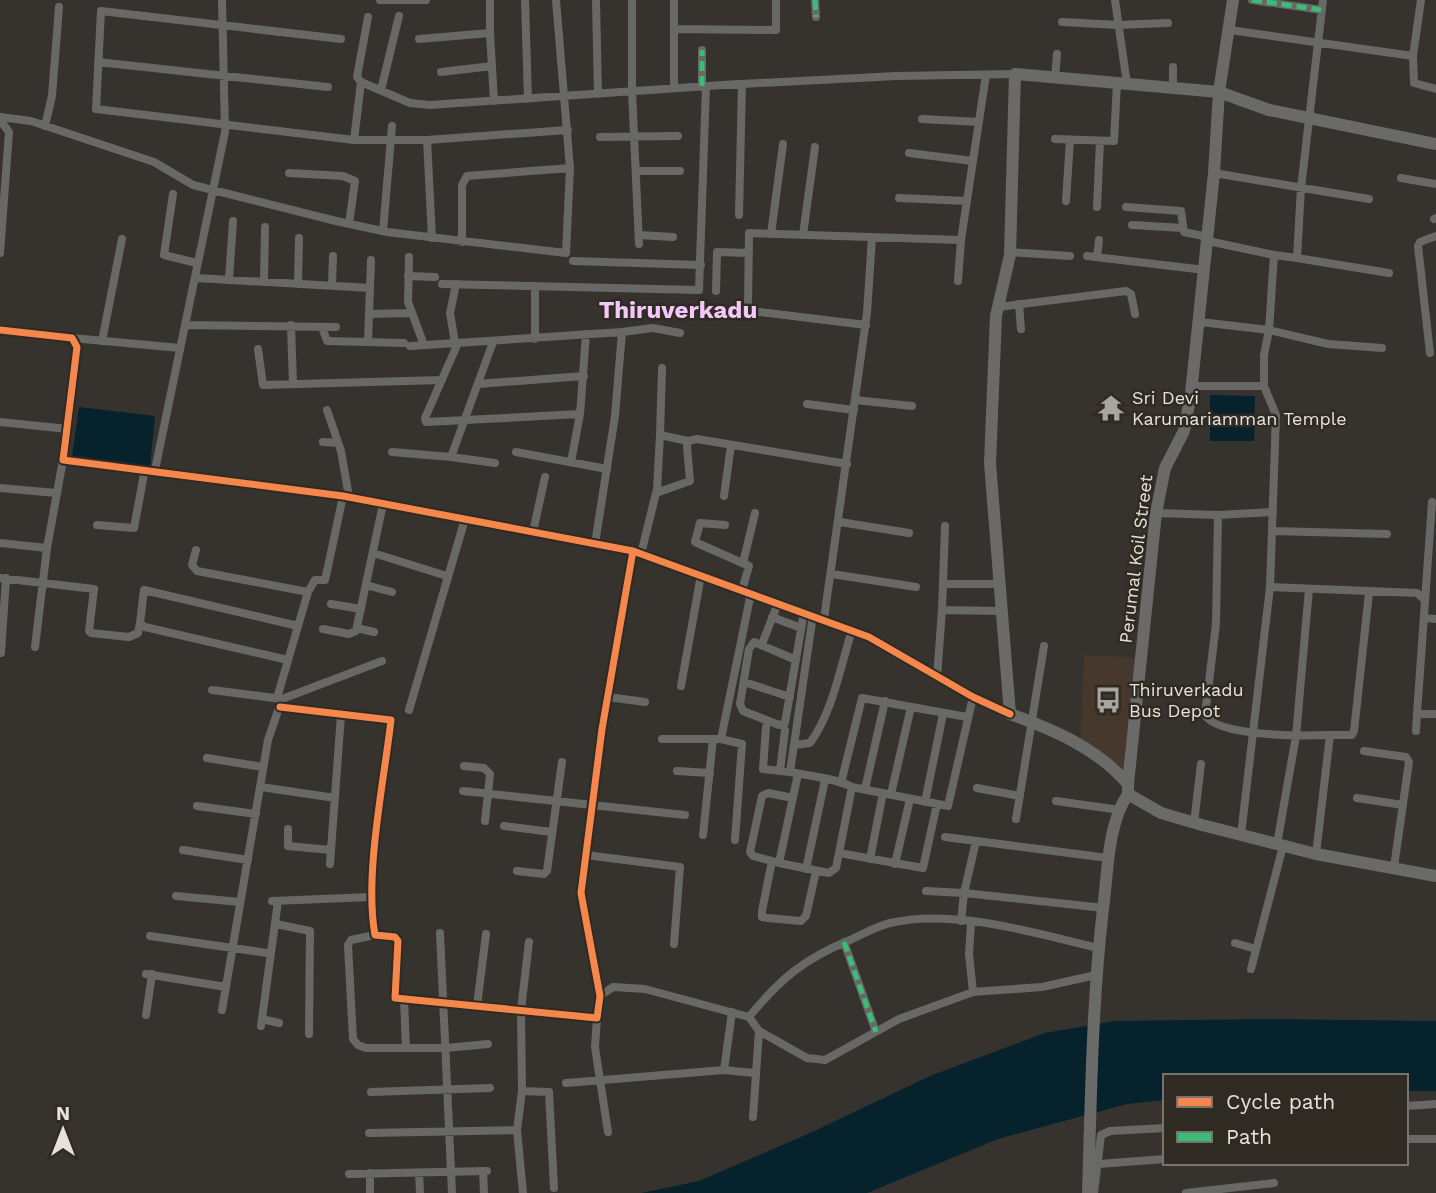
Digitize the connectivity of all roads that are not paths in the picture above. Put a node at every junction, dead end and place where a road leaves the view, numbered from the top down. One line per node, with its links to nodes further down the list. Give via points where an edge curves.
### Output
1 (222, 0): 25 (street)
2 (380, 0): 3 (street)
3 (426, 0)
4 (491, 0): 28 (street)
5 (525, 0): 56 (street)
6 (556, 0): 55 (street)
7 (596, 0): 54 (street)
8 (632, 0): 52 (street)
9 (674, 0): 26 (street)
10 (776, 0): 26 (street, via 776,30)
11 (816, 0): 21 (street)
12 (1115, 0): 24 (street)
13 (1233, 0): 27 (main road, Perumal Koil Street)
14 (1252, 0): 18 (street)
15 (1323, 0): 18 (street)
16 (1421, 0): 34 (street)
17 (60, 7): 63 (street)
18 (1322, 10): 31 (street)
19 (400, 16): 51 (street)
20 (368, 17): 43 (street, via 357,77)
21 (816, 17)
22 (1062, 22): 24 (street)
23 (1168, 23): 24 (street)
24 (1118, 25): 44 (street)
25 (222, 26): 29 (street); 35 (street, via 101,11); 39 (street)
26 (674, 29): 49 (street)
27 (1230, 30): 31 (street); 53 (main road, Perumal Koil Street)
28 (490, 33): 30 (street); 36 (street)
29 (341, 39)
30 (419, 39)
31 (1317, 43): 34 (street); 58 (street)
32 (702, 50): 46 (street)
33 (1057, 54): 42 (street)
34 (1413, 56): 50 (street, via 1415,85)
35 (98, 62): 39 (street); 62 (street, via 96,109)
36 (492, 66): 38 (street); 57 (street)
37 (1173, 67): 47 (street)
38 (440, 72)
39 (223, 75): 48 (street); 62 (street)
40 (986, 75): 41 (street); 45 (street); 61 (street)
41 (1015, 75): 42 (main road); 115 (main road)
42 (1055, 78): 44 (main road)
43 (361, 82): 51 (street); 71 (street)
44 (1122, 83): 47 (main road); 74 (street, via 1114,139)
45 (742, 84): 46 (street); 96 (street)
46 (704, 86): 49 (street); 128 (street)
47 (1173, 86): 53 (main road)
48 (328, 87)
49 (674, 88): 52 (street)
50 (1436, 89)
51 (381, 90): 57 (street, via 410,103 430,105)
52 (632, 91): 54 (street); 68 (street)
53 (1219, 92): 58 (main road, via 1269,110); 84 (main road, Perumal Koil Street)
54 (598, 94): 55 (street)
55 (563, 97): 56 (street); 65 (street)
56 (528, 99): 57 (street)
57 (494, 101)
58 (1311, 118): 76 (main road); 87 (street)
59 (0, 119): 63 (street); 116 (street, via 9,132)
60 (922, 119): 61 (street)
61 (979, 122): 79 (street)
62 (224, 123): 71 (street); 88 (street)
63 (45, 125): 88 (street, via 154,162 193,186)
64 (392, 126): 72 (street)
65 (568, 130): 73 (street); 80 (street)
66 (678, 136): 68 (street)
67 (600, 137): 68 (street)
68 (635, 137): 81 (street)
69 (1055, 139): 70 (street)
70 (1070, 139): 74 (street); 93 (street)
71 (354, 140): 72 (street)
72 (391, 140): 73 (street); 102 (street)
73 (427, 140): 109 (street)
74 (1100, 141): 94 (street)
75 (783, 144): 103 (street)
76 (1436, 144)
77 (815, 147): 104 (street)
78 (909, 153): 79 (street)
79 (973, 161): 92 (street)
80 (570, 168): 114 (street, via 467,176 462,185); 114 (street, via 566,253)
81 (637, 171): 82 (street); 106 (street, via 639,240)
82 (680, 171)
83 (289, 173): 98 (street, via 343,176 355,181)
84 (1214, 173): 87 (street); 111 (main road, Perumal Koil Street)
85 (1401, 178): 86 (street)
86 (1436, 184)
87 (1301, 188): 91 (street); 124 (street)
88 (214, 191): 98 (street); 127 (street)
89 (173, 194): 127 (street, via 164,255)
90 (899, 198): 92 (street)
91 (1369, 199)
92 (967, 201): 112 (street)
93 (1066, 201)
94 (1097, 207)
95 (1126, 207): 101 (street, via 1181,211)
96 (739, 215)
97 (233, 222): 133 (street)
98 (349, 224): 102 (street)
99 (1132, 225): 101 (street)
100 (265, 228): 135 (street)
101 (1184, 228): 111 (street, via 1186,234)
102 (383, 231): 109 (street)
103 (771, 234): 104 (street); 117 (street, via 749,233)
104 (803, 235): 107 (street)
105 (1436, 236): 143 (street, via 1419,243)
106 (673, 237)
107 (872, 237): 112 (street); 150 (street)
108 (299, 238): 136 (street)
109 (432, 238): 114 (street)
110 (122, 239): 163 (street)
111 (1208, 239): 118 (street); 129 (main road, Perumal Koil Street)
112 (961, 240): 134 (street)
113 (1099, 240): 123 (street)
114 (462, 242)
115 (1010, 252): 120 (street); 145 (main road)
116 (0, 253)
117 (749, 253): 141 (street, via 717,252); 150 (street, via 748,306 752,311)
118 (1274, 255): 124 (street); 157 (street)
119 (333, 256): 138 (street)
120 (1070, 256)
121 (1087, 256): 123 (street)
122 (409, 257): 131 (street)
123 (1097, 257): 129 (street)
124 (1297, 257): 130 (street)
125 (371, 260): 140 (street)
126 (573, 261): 128 (street)
127 (198, 263): 132 (street)
128 (701, 265): 139 (street, via 698,291)
129 (1205, 270): 149 (main road, Perumal Koil Street)
130 (1389, 273)
131 (408, 276): 137 (street); 146 (street)
132 (195, 278): 133 (street); 151 (street)
133 (229, 280): 135 (street)
134 (958, 281)
135 (264, 282): 136 (street)
136 (298, 284): 138 (street)
137 (456, 284): 139 (street); 166 (street, via 450,313)
138 (332, 286): 140 (street)
139 (535, 286): 162 (street)
140 (370, 288): 147 (street)
141 (716, 290)
142 (1436, 293): 143 (street)
143 (1424, 295): 171 (street)
144 (1019, 304): 145 (street); 148 (street, via 1126,291 1131,294); 155 (street)
145 (998, 307): 235 (main road, via 990,463)
146 (412, 313): 147 (street); 167 (street)
147 (369, 314): 164 (street)
148 (1135, 314)
149 (1200, 321): 157 (street); 177 (main road, Perumal Koil Street)
150 (866, 325): 179 (street)
151 (186, 326): 152 (street); 168 (street)
152 (291, 326): 153 (street); 175 (street)
153 (322, 327): 154 (street); 164 (street, via 327,341)
154 (335, 327)
155 (1021, 329)
156 (0, 330): 161 (street)
157 (1269, 330): 169 (street, via 1328,344); 178 (street)
158 (622, 332): 159 (street, via 653,328); 160 (street); 201 (street)
159 (680, 332)
160 (586, 334): 162 (street); 173 (street)
161 (72, 338): 163 (street); 187 (street, via 77,346)
162 (535, 339): 165 (street)
163 (102, 341): 168 (street)
164 (368, 342): 167 (street)
165 (493, 342): 166 (street); 176 (street)
166 (457, 343): 167 (street); 174 (street)
167 (424, 345)
168 (180, 348): 200 (street)
169 (1382, 348)
170 (258, 349): 175 (street, via 261,384)
171 (1430, 353)
172 (662, 368): 188 (street)
173 (584, 376): 176 (street); 184 (street)
174 (442, 380): 175 (street); 186 (street, via 425,421)
175 (293, 383)
176 (478, 384): 186 (street)
177 (1192, 386): 178 (street); 212 (main road, Perumal Koil Street, via 1184,431 1165,468)
178 (1264, 386): 210 (street, via 1276,415)
179 (855, 400): 181 (street); 183 (street)
180 (807, 404): 183 (street)
181 (912, 406)
182 (327, 410): 191 (street)
183 (854, 410): 199 (street)
184 (580, 414): 186 (street); 197 (street)
185 (0, 422): 187 (street)
186 (464, 422): 195 (street)
187 (68, 429): 196 (street)
188 (660, 435): 189 (street); 205 (street)
189 (688, 441): 192 (street); 205 (street, via 690,481)
190 (323, 443): 191 (street)
191 (338, 443): 207 (street)
192 (731, 445): 199 (street); 206 (street)
193 (392, 452): 195 (street)
194 (516, 452): 197 (street)
195 (451, 457): 198 (street)
196 (63, 460): 200 (street); 204 (street)
197 (571, 462): 201 (street)
198 (495, 463)
199 (847, 464): 215 (street)
200 (150, 469): 207 (street); 216 (street, via 134,528)
201 (607, 469): 224 (street)
202 (545, 477): 220 (street)
203 (0, 488): 204 (street)
204 (56, 493): 225 (street)
205 (656, 493): 227 (street)
206 (724, 496)
207 (346, 497): 209 (street); 241 (street, via 325,580 315,580)
208 (1432, 502): 245 (street)
209 (383, 504): 214 (street); 228 (street)
210 (1273, 512): 213 (street); 219 (street)
211 (755, 513): 229 (street)
212 (1156, 513): 213 (street); 314 (main road, Perumal Koil Street)
213 (1218, 515): 291 (street, via 1216,624 1205,715 1215,723)
214 (465, 519): 220 (street); 232 (street)
215 (840, 523): 221 (street); 231 (street)
216 (97, 525)
217 (725, 525): 229 (street, via 699,523 695,543)
218 (945, 526): 236 (street)
219 (1272, 531): 222 (street); 239 (street)
220 (533, 532): 224 (street)
221 (909, 533)
222 (1387, 534)
223 (0, 543): 225 (street)
224 (595, 544): 227 (street)
225 (47, 548): 234 (street)
226 (196, 550): 241 (street, via 192,565 197,571)
227 (637, 552): 230 (street); 274 (street)
228 (373, 553): 232 (street); 237 (street)
229 (743, 563): 243 (street, via 750,569)
230 (701, 575): 243 (street); 272 (street)
231 (832, 575): 238 (street); 254 (street)
232 (447, 576): 281 (street)
233 (3, 578): 234 (street); 266 (street)
234 (43, 581): 256 (street, via 94,589 91,633 133,636); 265 (street)
235 (999, 583): 236 (street); 250 (main road)
236 (943, 584): 249 (street)
237 (366, 585): 242 (street); 248 (street)
238 (916, 587)
239 (1270, 587): 240 (street); 291 (street)
240 (1310, 589): 244 (street); 294 (street)
241 (308, 592): 257 (street)
242 (392, 592)
243 (747, 592): 246 (street); 296 (street)
244 (1369, 593): 245 (street, via 1417,593); 293 (street, via 1354,731 1352,735)
245 (1425, 600): 253 (street)
246 (778, 603): 251 (street); 252 (street)
247 (331, 604): 248 (street)
248 (361, 609): 258 (street)
249 (942, 610): 250 (street); 270 (street)
250 (1001, 611): 283 (main road)
251 (809, 614): 254 (street); 259 (street); 297 (street)
252 (772, 617): 259 (street); 263 (street)
253 (1424, 618): 255 (street); 284 (street)
254 (824, 620): 261 (street)
255 (1436, 620)
256 (140, 622): 257 (street, via 144,590); 267 (street, via 145,627)
257 (298, 626): 267 (street)
258 (357, 628): 260 (street, via 349,634); 262 (street)
259 (801, 628): 268 (street)
260 (323, 629)
261 (852, 631): 270 (street); 297 (street, via 816,735 810,743)
262 (374, 632)
263 (762, 645): 268 (street); 271 (street, via 751,645)
264 (1044, 646): 288 (street)
265 (35, 647)
266 (1, 653)
267 (288, 660): 278 (street)
268 (796, 660): 275 (street)
269 (383, 661): 278 (street)
270 (937, 677): 276 (street)
271 (744, 682): 275 (street); 275 (street, via 743,711 779,725 785,723)
272 (681, 686)
273 (212, 690): 278 (street)
274 (608, 697): 279 (street); 326 (street)
275 (790, 697)
276 (973, 697): 283 (street); 287 (street)
277 (885, 701): 280 (street); 309 (street, via 862,698); 313 (street)
278 (279, 702): 286 (street); 303 (street)
279 (645, 702)
280 (911, 707): 282 (street); 317 (street)
281 (409, 710)
282 (943, 714): 287 (street); 325 (street)
283 (1010, 714): 288 (main road)
284 (1417, 714): 285 (street); 292 (street)
285 (1436, 714)
286 (341, 715): 319 (street); 364 (street, via 391,720)
287 (967, 717): 327 (street, via 948,806)
288 (1032, 722): 314 (main road, via 1066,735 1117,771); 318 (street)
289 (766, 727): 305 (street, via 762,766)
290 (785, 730): 305 (street)
291 (1254, 732): 294 (street); 340 (street)
292 (1416, 732)
293 (1330, 735): 294 (street); 348 (street)
294 (1296, 736): 344 (street)
295 (662, 738): 296 (street)
296 (717, 739): 306 (street); 342 (street, via 739,742 743,748)
297 (794, 745): 307 (street)
298 (1364, 751): 328 (street, via 1409,758)
299 (207, 758): 303 (street)
300 (562, 762): 323 (street)
301 (1201, 764): 335 (street)
302 (464, 766): 316 (street, via 488,771)
303 (263, 767): 310 (street)
304 (677, 771): 306 (street)
305 (780, 771): 307 (street)
306 (710, 773): 339 (street)
307 (794, 773): 308 (street); 320 (street)
308 (825, 780): 309 (street); 357 (street)
309 (841, 783): 311 (street)
310 (261, 787): 319 (street); 331 (street)
311 (852, 787): 313 (street); 347 (street)
312 (977, 788): 318 (street)
313 (865, 789): 317 (street)
314 (1128, 789): 330 (main road); 335 (main road, via 1161,813)
315 (463, 791): 316 (street)
316 (488, 794): 323 (street); 334 (street)
317 (887, 794): 321 (street); 351 (street)
318 (1020, 796): 333 (street)
319 (335, 798): 346 (street)
320 (793, 798): 353 (street); 353 (street, via 762,796 750,852)
321 (910, 799): 325 (street); 355 (street)
322 (1357, 799): 328 (street)
323 (555, 800): 326 (street); 338 (street)
324 (1056, 801): 330 (street)
325 (925, 802): 327 (street)
326 (592, 804): 332 (street); 349 (street)
327 (937, 804): 355 (street, via 923,868)
328 (1403, 805): 356 (street)
329 (197, 806): 331 (street)
330 (1120, 810): 350 (main road)
331 (256, 814): 352 (street)
332 (685, 815)
333 (1016, 818)
334 (485, 821)
335 (1194, 823): 340 (main road)
336 (504, 826): 338 (street)
337 (288, 829): 346 (street, via 288,846)
338 (552, 832): 358 (street, via 546,873)
339 (703, 835)
340 (1241, 835): 344 (main road)
341 (945, 837): 343 (street)
342 (735, 841)
343 (976, 841): 350 (street); 362 (street)
344 (1280, 845): 348 (main road); 380 (street)
345 (183, 850): 352 (street)
346 (331, 850): 354 (street)
347 (839, 853): 351 (street); 359 (street, via 834,871)
348 (1316, 854): 356 (main road)
349 (586, 855): 377 (street, via 680,867); 386 (street, via 581,892)
350 (1108, 858): 366 (main road)
351 (870, 859): 355 (street)
352 (247, 860): 365 (street)
353 (776, 862): 357 (street); 359 (street, via 762,917 801,921)
354 (330, 864)
355 (895, 864)
356 (1394, 867): 360 (main road)
357 (806, 869): 359 (street)
358 (517, 870)
359 (816, 871)
360 (1436, 876)
361 (926, 891): 362 (street)
362 (964, 892): 366 (street); 367 (street)
363 (176, 896): 365 (street)
364 (371, 897): 369 (street, via 275,901); 371 (street)
365 (240, 902): 378 (street)
366 (1104, 908): 379 (main road)
367 (961, 921): 368 (street); 375 (street, via 890,923)
368 (971, 923): 379 (street); 385 (street)
369 (276, 924): 396 (street, via 261,1022); 399 (street, via 310,931)
370 (440, 933): 388 (street)
371 (375, 934): 387 (street, via 397,938 395,998); 401 (street, via 348,945 354,1039 366,1048)
372 (486, 934): 389 (street)
373 (150, 936): 378 (street)
374 (528, 942): 391 (street)
375 (844, 942): 394 (street, via 815,954 778,981); 398 (street)
376 (1235, 943): 380 (street)
377 (674, 944)
378 (233, 947): 381 (street); 384 (street)
379 (1098, 948): 383 (main road)
380 (1256, 949): 382 (street)
381 (267, 953)
382 (1251, 969)
383 (1096, 975): 385 (street, via 1042,987); 436 (main road)
384 (226, 987): 390 (street); 393 (street, via 149,974)
385 (972, 992): 398 (street)
386 (600, 996): 392 (street, via 612,987 645,989); 395 (street)
387 (404, 999): 388 (street); 401 (street)
388 (443, 1003): 389 (street); 402 (street)
389 (477, 1006): 391 (street)
390 (222, 1010)
391 (521, 1010): 395 (street); 409 (street)
392 (732, 1012): 394 (street); 403 (street)
393 (146, 1015)
394 (749, 1017): 397 (street)
395 (597, 1018): 405 (street, via 595,1048)
396 (279, 1023)
397 (759, 1031): 398 (street, via 807,1058 825,1060); 404 (street)
398 (876, 1032)
399 (309, 1034)
400 (488, 1044): 402 (street)
401 (406, 1048): 402 (street)
402 (446, 1048): 408 (street)
403 (724, 1070): 404 (street); 405 (street)
404 (754, 1073): 413 (street)
405 (601, 1080): 406 (street); 416 (street)
406 (566, 1083)
407 (490, 1088): 408 (street)
408 (447, 1090): 410 (street); 418 (street)
409 (522, 1091): 415 (street); 428 (street, via 549,1092)
410 (371, 1092)
411 (1436, 1104): 412 (street)
412 (1408, 1106)
413 (753, 1117)
414 (1163, 1128): 422 (street, via 1101,1135)
415 (517, 1130): 418 (street); 435 (street)
416 (608, 1132)
417 (369, 1133): 418 (street)
418 (450, 1133): 423 (street)
419 (1408, 1139): 420 (street)
420 (1436, 1139)
421 (1163, 1159): 422 (street)
422 (1099, 1164): 437 (street)
423 (451, 1172): 425 (street); 433 (street); 434 (street, via 485,1171)
424 (370, 1173): 425 (street); 426 (street); 431 (street)
425 (419, 1173): 432 (street)
426 (349, 1174)
427 (1274, 1183): 429 (street)
428 (554, 1188)
429 (1240, 1190): 430 (street)
430 (1204, 1192): 438 (street)
431 (370, 1193)
432 (420, 1193)
433 (452, 1193)
434 (485, 1193)
435 (523, 1193)
436 (1088, 1193)
437 (1094, 1193)
438 (1186, 1193)

